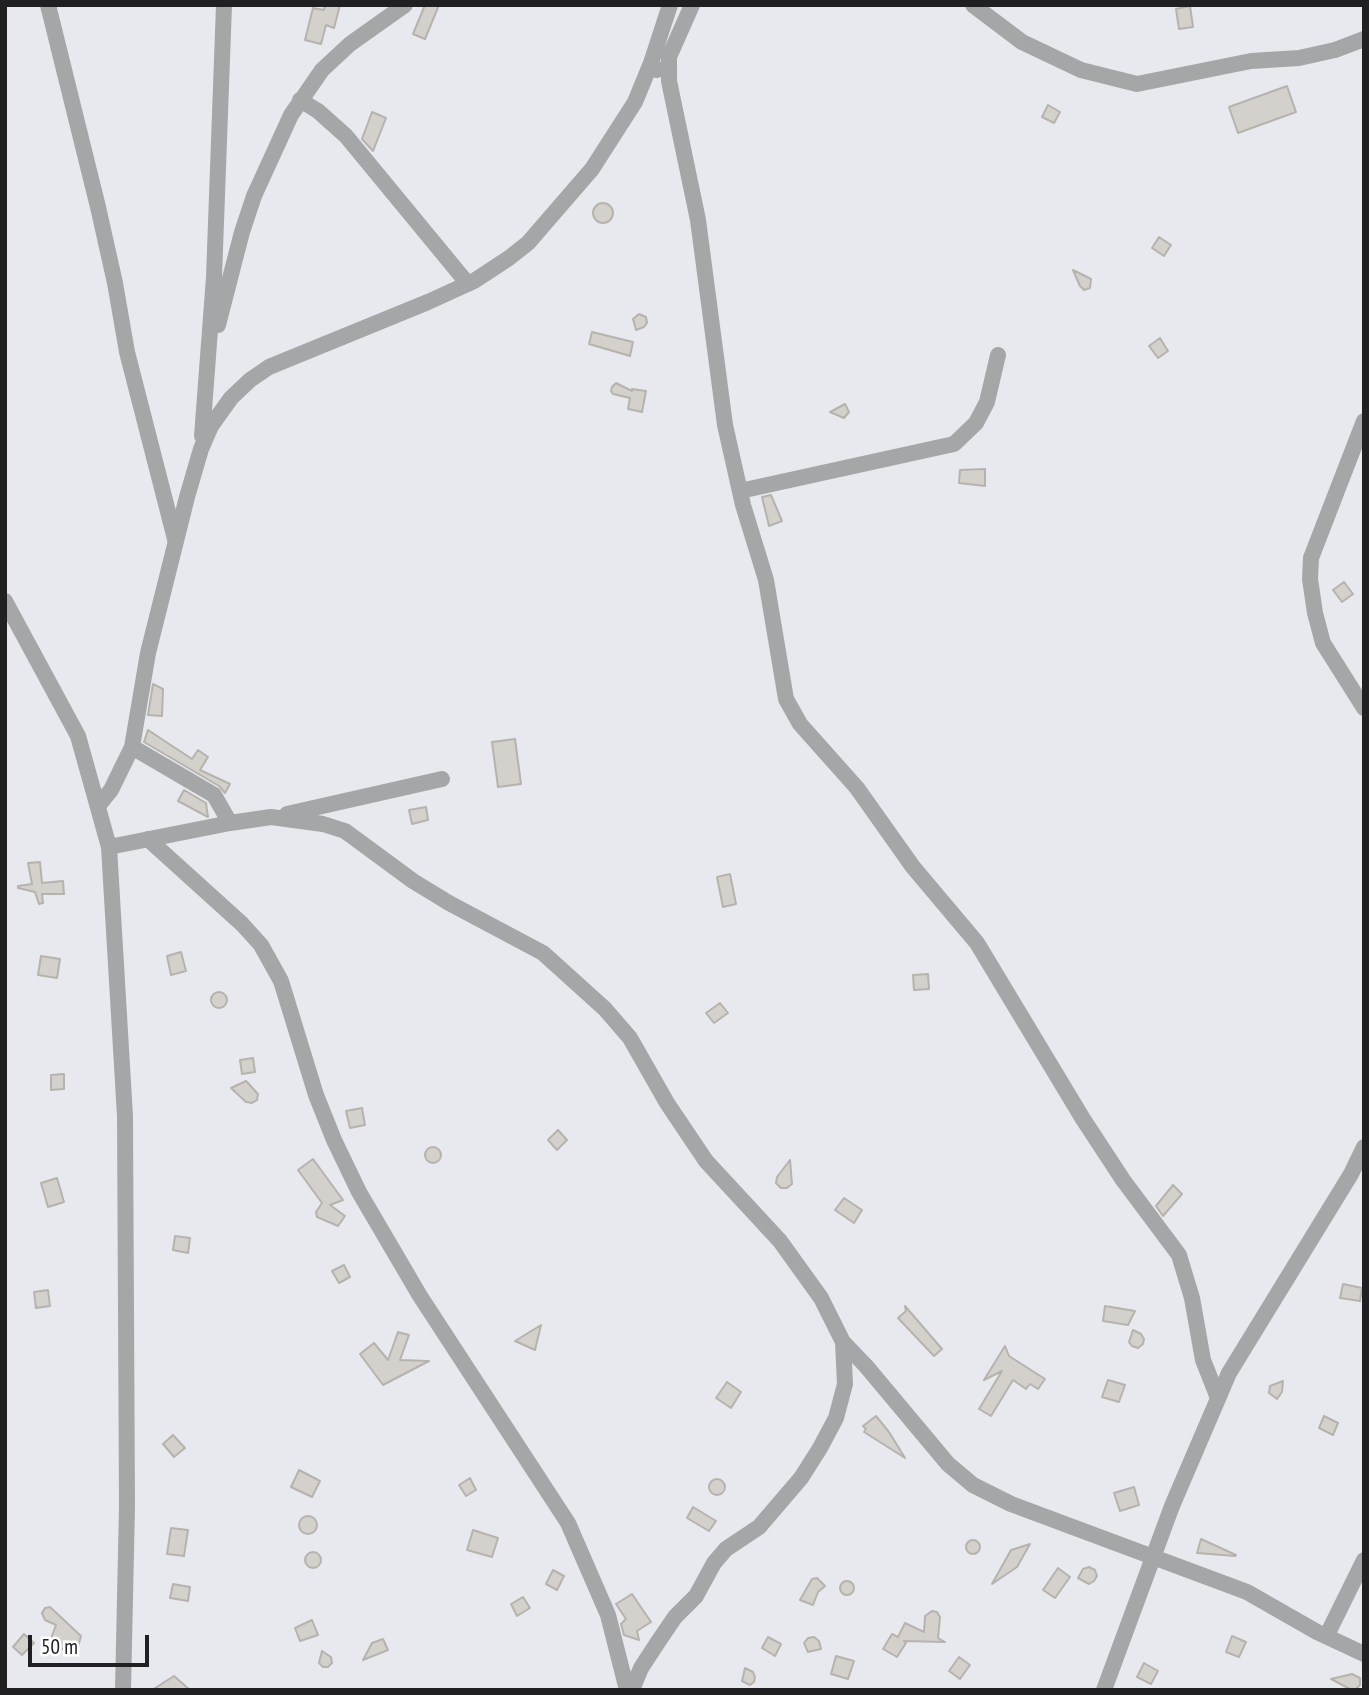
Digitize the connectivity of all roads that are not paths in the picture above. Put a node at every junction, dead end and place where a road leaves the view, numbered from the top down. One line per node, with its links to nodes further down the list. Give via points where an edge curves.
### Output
1 (48, 5): 17 (street)
2 (224, 5): 13 (street)
3 (405, 5): 10 (street, via 350,44 322,70)
4 (670, 5): 8 (street)
5 (692, 5): 9 (street, via 669,57)
6 (973, 5): 7 (street, via 1023,42 1081,70 1137,84 1251,61 1299,58)
7 (1364, 39)
8 (651, 63): 9 (street); 11 (street, via 635,102 592,169 528,243)
9 (669, 81): 16 (street, via 698,220 726,425)
10 (300, 100): 11 (street, via 346,136); 13 (street, via 242,232)
11 (468, 284): 15 (street, via 269,366 231,398)
12 (998, 355): 16 (street, via 987,402 976,424 954,444)
13 (208, 364): 15 (street)
14 (1364, 421): 19 (street, via 1311,558 1310,579 1323,643)
15 (201, 449): 17 (street)
16 (740, 491): 29 (street, via 766,580 791,710 977,943 1083,1119 1179,1255 1203,1360)
17 (175, 541): 20 (street, via 148,653)
18 (5, 601): 22 (street, via 78,736)
19 (1364, 709)
20 (132, 747): 22 (street); 24 (street, via 214,795)
21 (442, 779): 23 (street)
22 (98, 806): 26 (street)
23 (271, 817): 24 (street); 28 (street, via 345,831 440,898 542,953 579,983 630,1038 706,1161 797,1263)
24 (230, 823): 25 (street)
25 (148, 839): 26 (street); 35 (street, via 261,945 281,981 316,1095 359,1192 420,1296 568,1523 608,1615)
26 (109, 846): 34 (street, via 125,1116 127,1506)
27 (1364, 1147): 29 (street)
28 (843, 1342): 30 (street, via 948,1464 973,1485 1036,1514); 35 (street, via 845,1384 836,1418 820,1448 760,1527 726,1549 715,1563)
29 (1218, 1398): 30 (street)
30 (1152, 1556): 32 (street, via 1247,1591); 36 (street)
31 (1364, 1560): 32 (street)
32 (1327, 1635): 33 (street)
33 (1364, 1654)
34 (122, 1690)
35 (630, 1690)
36 (1104, 1690)

